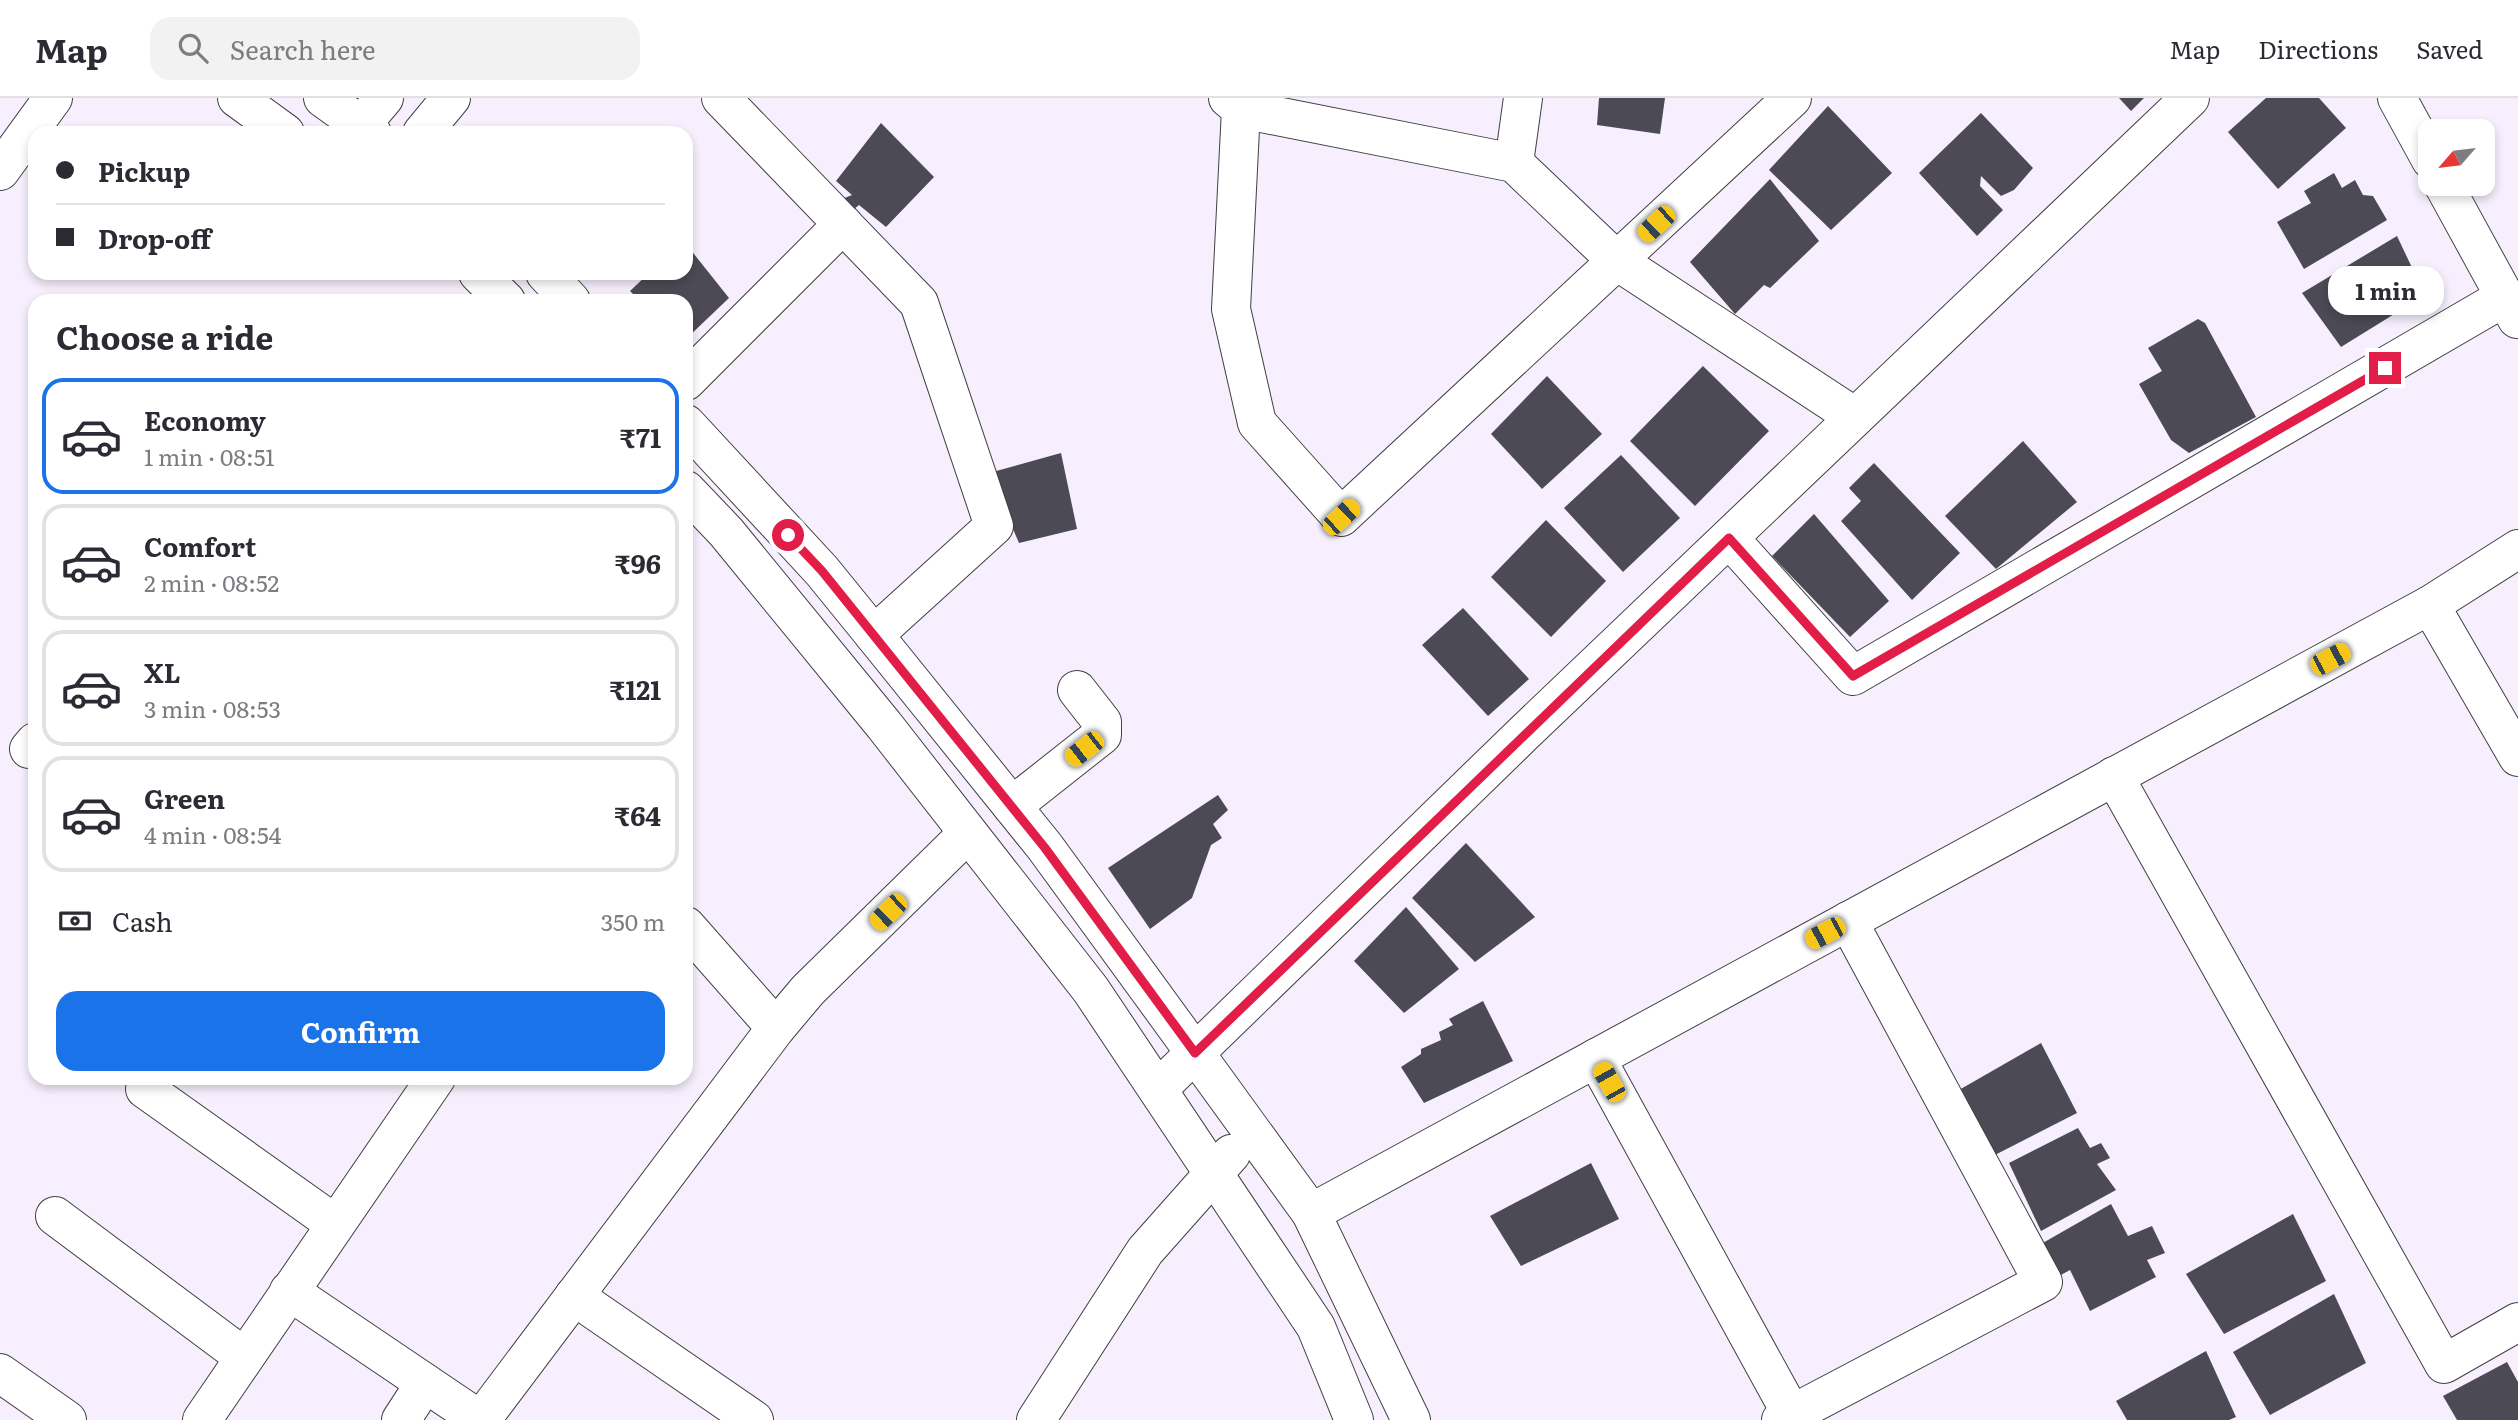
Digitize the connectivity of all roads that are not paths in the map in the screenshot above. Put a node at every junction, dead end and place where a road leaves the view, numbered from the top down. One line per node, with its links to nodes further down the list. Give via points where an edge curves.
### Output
1 (52, 98): 12 (street)
2 (237, 98): 13 (street)
3 (323, 98): 11 (street)
4 (451, 98): 14 (street)
5 (721, 98): 20 (street)
6 (1523, 98): 17 (street)
7 (1792, 98): 21 (street)
8 (2190, 98): 28 (street)
9 (2397, 98): 16 (street)
10 (1232, 101): 17 (street); 21 (street, via 1231,309 1257,423 1341,517)
11 (369, 122)
12 (32, 126)
13 (275, 126)
14 (428, 126)
15 (28, 132): 18 (street)
16 (2418, 136)
17 (1514, 163): 21 (street)
18 (0, 171)
19 (2451, 196): 26 (street)
20 (844, 224): 27 (street); 34 (street, via 919,303 994,526)
21 (1617, 261): 28 (street)
22 (485, 280): 24 (street)
23 (552, 280): 25 (street)
24 (499, 294)
25 (564, 294)
26 (2512, 309): 31 (street, via 1853,676)
27 (693, 374)
28 (1855, 417): 31 (street)
29 (693, 432): 34 (street, via 822,571)
30 (693, 497): 39 (street, via 726,532)
31 (1729, 538): 43 (street)
32 (2518, 549): 33 (street)
33 (2431, 605): 36 (street); 37 (street)
34 (874, 635): 38 (street)
35 (1077, 690): 38 (street, via 1102,722 1102,735)
36 (2518, 757)
37 (2114, 776): 40 (street); 55 (street, via 2444,1364)
38 (1012, 806): 43 (street)
39 (968, 833): 42 (street, via 808,990); 47 (street, via 1091,989)
40 (1847, 921): 44 (street); 59 (street, via 2043,1282)
41 (693, 934): 42 (street)
42 (776, 1028): 54 (street)
43 (1195, 1053): 47 (street); 48 (street)
44 (1596, 1058): 50 (street); 59 (street)
45 (424, 1085): 52 (street)
46 (145, 1089): 52 (street)
47 (1158, 1090): 49 (street)
48 (1251, 1131): 49 (street); 50 (street)
49 (1214, 1173): 65 (street, via 1145,1251); 66 (street, via 1316,1327)
50 (1311, 1213): 67 (street)
51 (55, 1216): 56 (street)
52 (335, 1224): 53 (street)
53 (289, 1291): 56 (street); 58 (street)
54 (574, 1296): 63 (street); 64 (street)
55 (2518, 1322)
56 (244, 1357): 61 (street)
57 (0, 1373): 60 (street)
58 (425, 1383): 62 (street); 63 (street)
59 (1786, 1417)
60 (67, 1420)
61 (202, 1420)
62 (401, 1420)
63 (480, 1420)
64 (754, 1420)
65 (1036, 1420)
66 (1354, 1420)
67 (1412, 1420)

